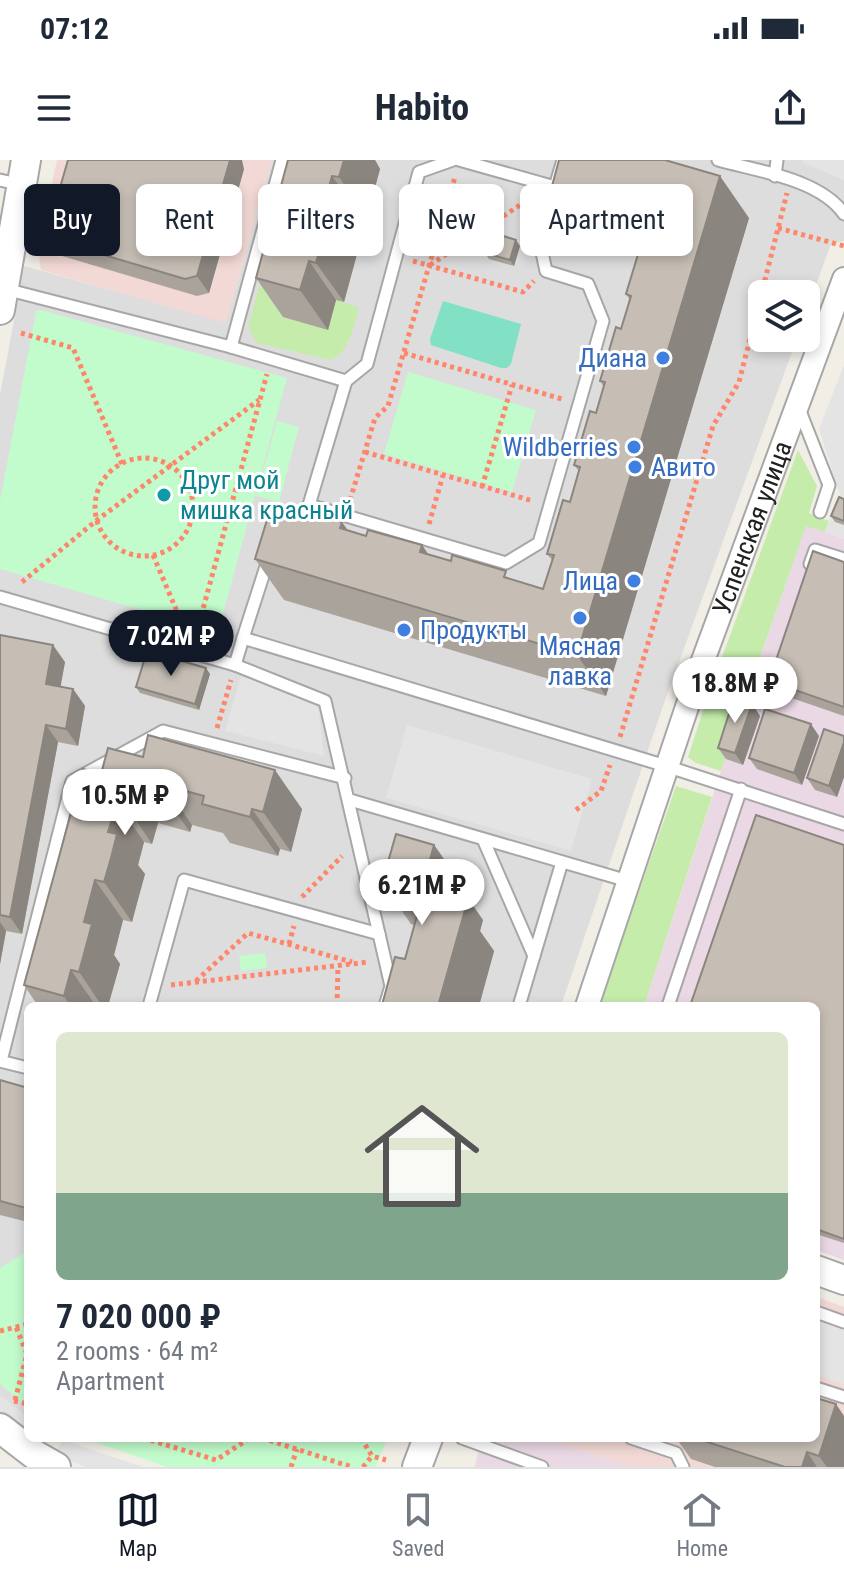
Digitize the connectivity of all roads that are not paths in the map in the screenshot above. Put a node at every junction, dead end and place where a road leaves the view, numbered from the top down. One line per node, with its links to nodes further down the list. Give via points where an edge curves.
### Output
1 (282, 160): 14 (lane)
2 (457, 160): 8 (lane); 15 (lane, via 419,172 367,364)
3 (563, 160): 9 (lane)
4 (718, 160): 7 (lane)
5 (777, 160): 7 (lane)
6 (16, 175): 13 (street)
7 (775, 176): 10 (lane, via 812,187 835,200)
8 (545, 184)
9 (553, 184)
10 (844, 214)
11 (543, 256): 15 (lane, via 546,271 588,284 603,321 539,543 506,563 304,509)
12 (844, 279): 16 (street, Успенская улица)
13 (2, 299): 14 (lane)
14 (231, 347): 15 (lane)
15 (346, 381)
16 (797, 402): 17 (lane, via 829,485); 25 (street, Успенская улица)
17 (820, 512)
18 (275, 539): 22 (lane)
19 (844, 559): 20 (lane, via 815,550)
20 (805, 579)
21 (0, 597): 24 (lane)
22 (243, 638): 24 (lane); 26 (lane)
23 (780, 653): 25 (lane, via 765,698)
24 (235, 665): 27 (lane, via 325,701)
25 (698, 674): 26 (street, Успенская улица)
26 (666, 766): 28 (lane); 33 (street, Успенская улица)
27 (345, 778): 29 (lane); 41 (lane, via 163,731 72,781)
28 (741, 789): 30 (lane); 40 (lane)
29 (350, 800): 31 (lane); 34 (lane)
30 (844, 824)
31 (483, 839): 32 (lane); 35 (lane)
32 (562, 862): 33 (lane); 35 (lane)
33 (628, 881): 39 (street, Успенская улица)
34 (379, 934): 36 (lane, via 184,880); 37 (lane, via 391,986)
35 (534, 956): 38 (lane)
36 (150, 1002)
37 (386, 1002)
38 (520, 1002)
39 (588, 1002)
40 (669, 1002)
41 (0, 1061): 42 (lane)
42 (24, 1067)
43 (820, 1271): 44 (street)
44 (844, 1280)
45 (820, 1313): 46 (lane)
46 (844, 1322)
47 (820, 1389): 48 (lane)
48 (844, 1397)
49 (0, 1428): 54 (street)
50 (426, 1442): 55 (street)
51 (469, 1442): 53 (lane)
52 (643, 1442): 57 (lane, via 676,1453)
53 (504, 1461): 56 (lane)
54 (56, 1467)
55 (417, 1467)
56 (542, 1467)
57 (683, 1467)

